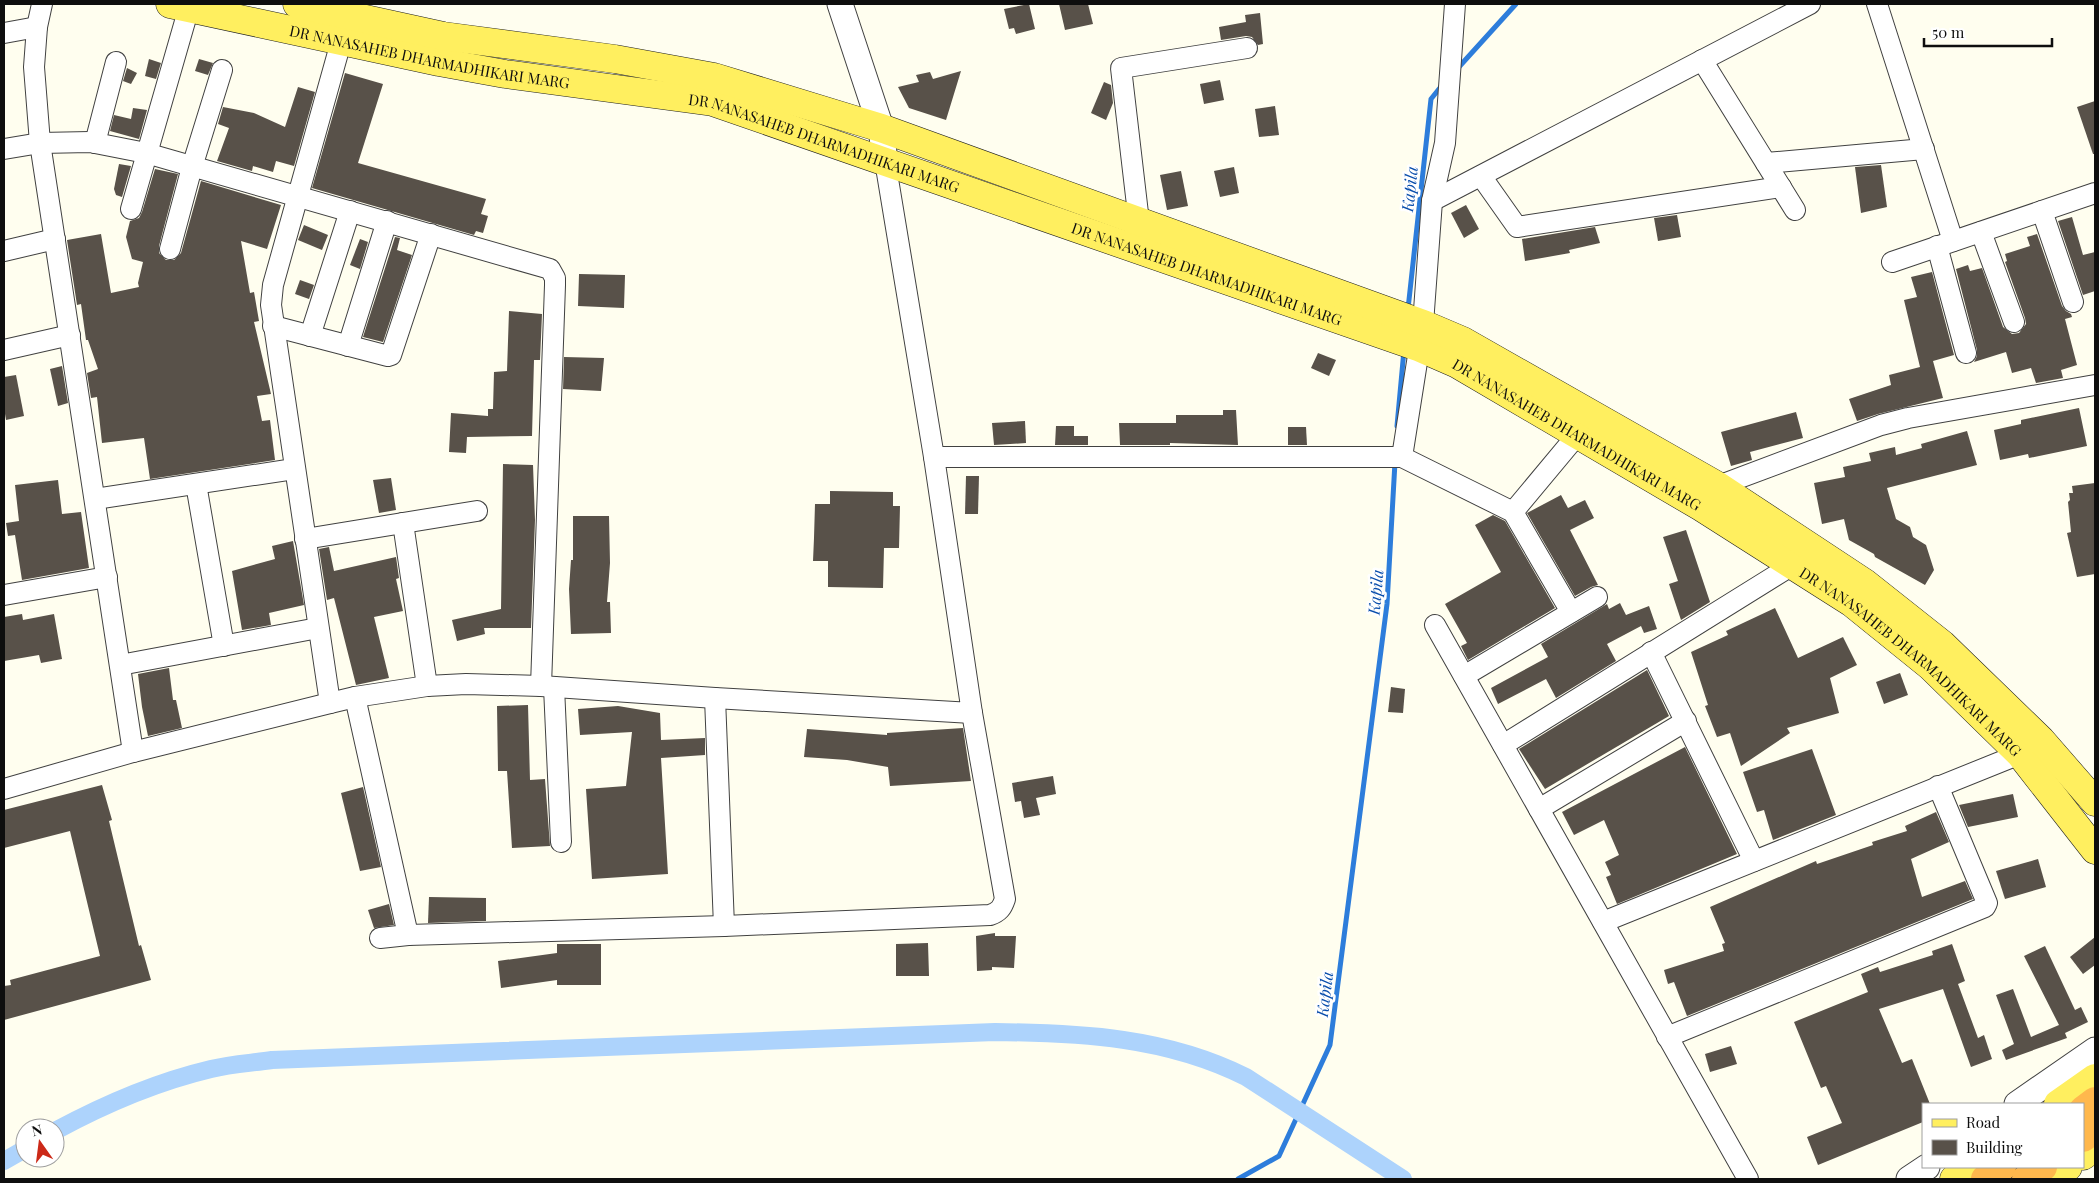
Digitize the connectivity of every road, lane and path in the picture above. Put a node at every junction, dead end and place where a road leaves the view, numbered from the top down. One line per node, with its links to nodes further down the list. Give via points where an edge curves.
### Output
1 (42, 4): 8 (street)
2 (296, 4): 15 (main road, DR NANASAHEB DHARMADHIKARI MARG, via 443,36 714,76)
3 (840, 4): 15 (street)
4 (1455, 4): 28 (street, via 1445,142)
5 (1810, 4): 12 (street)
6 (1877, 4): 19 (street)
7 (183, 5): 10 (main road, DR NANASAHEB DHARMADHIKARI MARG); 20 (street)
8 (37, 26): 9 (street); 16 (street, via 34,67)
9 (4, 33)
10 (340, 42): 21 (main road, DR NANASAHEB DHARMADHIKARI MARG, via 504,74 713,102); 26 (street)
11 (1247, 48): 36 (street, via 1121,68)
12 (1702, 60): 22 (street); 24 (street)
13 (116, 62): 17 (street)
14 (222, 70): 23 (street)
15 (881, 128): 21 (street); 36 (main road, DR NANASAHEB DHARMADHIKARI MARG)
16 (40, 143): 17 (street); 18 (street); 37 (street)
17 (95, 144): 20 (street)
18 (4, 149)
19 (1924, 149): 22 (street); 38 (street)
20 (146, 153): 23 (street); 29 (street)
21 (886, 161): 36 (main road, DR NANASAHEB DHARMADHIKARI MARG); 53 (street)
22 (1766, 163): 25 (street)
23 (192, 167): 26 (street); 39 (street)
24 (1481, 176): 25 (street, via 1517,227); 28 (street)
25 (1781, 187): 30 (street)
26 (298, 196): 31 (street); 44 (street, via 273,285)
27 (2094, 196): 32 (street)
28 (1432, 201): 46 (street)
29 (131, 209)
30 (1795, 210)
31 (350, 211): 33 (street); 47 (street)
32 (2042, 211): 34 (street); 42 (street)
33 (387, 221): 35 (street); 48 (street)
34 (1981, 232): 38 (street); 43 (street)
35 (431, 234): 48 (street, via 392,355); 76 (street, via 544,266 555,278)
36 (1136, 235): 46 (main road, DR NANASAHEB DHARMADHIKARI MARG)
37 (55, 240): 40 (street); 45 (street)
38 (1945, 243): 41 (street); 50 (street)
39 (170, 249)
40 (4, 251)
41 (1892, 262)
42 (2072, 302)
43 (2014, 322)
44 (273, 326): 47 (street); 55 (street)
45 (70, 335): 49 (street); 58 (street)
46 (1420, 335): 52 (main road, DR NANASAHEB DHARMADHIKARI MARG, via 1457,364); 54 (street); 57 (main road, DR NANASAHEB DHARMADHIKARI MARG, via 1463,341)
47 (310, 336): 48 (street)
48 (348, 346)
49 (4, 350)
50 (1966, 353)
51 (2095, 385): 57 (street, via 1881,425)
52 (1578, 434): 59 (main road, DR NANASAHEB DHARMADHIKARI MARG); 61 (street)
53 (934, 457): 54 (street); 80 (street)
54 (1402, 457): 61 (street)
55 (294, 469): 56 (street); 63 (street)
56 (196, 484): 58 (street); 71 (street)
57 (1718, 486): 59 (street); 83 (main road, DR NANASAHEB DHARMADHIKARI MARG, via 1865,583 1942,644)
58 (95, 499): 65 (street)
59 (1701, 508): 64 (main road, DR NANASAHEB DHARMADHIKARI MARG)
60 (477, 511): 62 (street)
61 (1513, 512): 68 (street)
62 (403, 523): 63 (street); 75 (street)
63 (305, 539): 70 (street)
64 (1791, 566): 72 (street); 83 (main road, DR NANASAHEB DHARMADHIKARI MARG, via 1852,603)
65 (107, 577): 66 (street); 73 (street)
66 (4, 592)
67 (1597, 597): 68 (street)
68 (1571, 612): 74 (street)
69 (1434, 625): 74 (street)
70 (318, 628): 71 (street); 79 (street)
71 (224, 646): 73 (street)
72 (1651, 652): 81 (street); 82 (street)
73 (120, 665): 84 (street)
74 (1464, 676): 82 (street)
75 (427, 686): 76 (street); 77 (street)
76 (548, 686): 78 (street); 89 (street)
77 (355, 697): 79 (street); 94 (street)
78 (715, 698): 80 (street); 93 (street)
79 (330, 703): 84 (street)
80 (972, 713): 93 (street, via 1005,899 1001,909 990,915)
81 (1686, 722): 88 (street); 91 (street)
82 (1503, 745): 88 (street)
83 (2031, 747): 85 (street); 87 (main road, DR NANASAHEB DHARMADHIKARI MARG); 90 (main road, DR NANASAHEB DHARMADHIKARI MARG)
84 (133, 752): 86 (street)
85 (1938, 786): 91 (street); 96 (street, via 1987,903 1985,907)
86 (4, 788)
87 (2095, 802)
88 (1539, 809): 92 (street)
89 (561, 842)
90 (2095, 850)
91 (1754, 861): 92 (street)
92 (1602, 922): 96 (street)
93 (724, 926): 94 (street)
94 (408, 935): 95 (street)
95 (380, 938)
96 (1667, 1037): 112 (street)
97 (2095, 1050): 100 (street)
98 (2095, 1078): 101 (main road)
99 (2095, 1101): 102 (highway)
100 (2018, 1103)
101 (2059, 1103)
102 (2084, 1109)
103 (2095, 1129): 104 (highway)
104 (2084, 1137)
105 (2095, 1147): 106 (main road)
106 (2084, 1155)
107 (1926, 1168): 113 (street)
108 (1970, 1168): 114 (main road)
109 (2000, 1168): 115 (highway)
110 (2042, 1168): 116 (highway)
111 (2066, 1168): 117 (main road)
112 (1748, 1179)
113 (1909, 1179)
114 (1954, 1179)
115 (1984, 1179)
116 (2026, 1179)
117 (2050, 1179)

